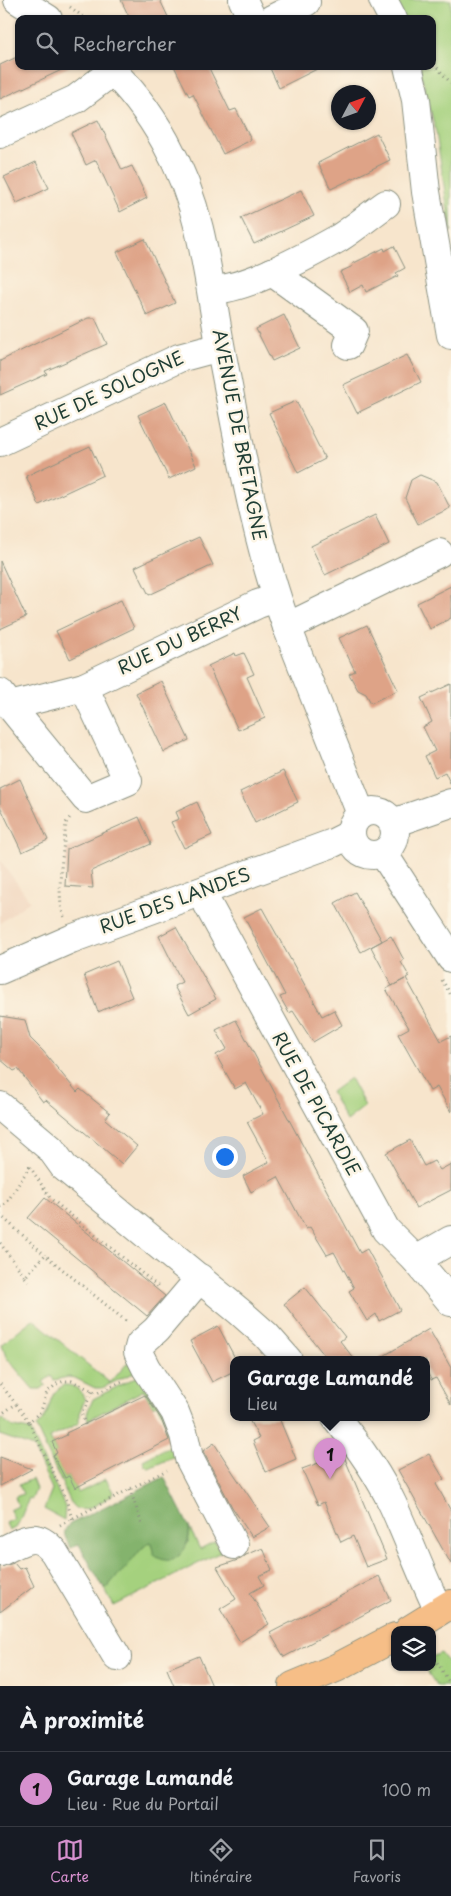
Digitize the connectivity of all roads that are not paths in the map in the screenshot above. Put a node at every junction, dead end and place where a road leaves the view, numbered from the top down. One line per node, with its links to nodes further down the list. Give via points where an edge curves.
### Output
1 (18, 0): 5 (street)
2 (243, 0): 6 (street)
3 (383, 0): 8 (street)
4 (306, 2): 7 (street)
5 (42, 15)
6 (250, 15)
7 (280, 15)
8 (391, 15)
9 (109, 70): 12 (street, via 76,99)
10 (111, 70): 15 (street, AVENUE DE BRETAGNE, via 144,107 173,156 199,228)
11 (409, 70): 16 (street)
12 (0, 134)
13 (386, 204): 14 (street, via 340,237)
14 (272, 272): 15 (street, via 234,288); 17 (street, via 354,331)
15 (212, 290): 18 (street, AVENUE DE BRETAGNE)
16 (451, 336)
17 (348, 345)
18 (220, 347): 19 (street, RUE DE SOLOGNE, via 179,358); 21 (street, AVENUE DE BRETAGNE, via 256,527)
19 (0, 442)
20 (439, 553): 22 (street)
21 (276, 598): 22 (street, AVENUE DE BRETAGNE); 23 (street, RUE DU BERRY)
22 (287, 627): 27 (street, AVENUE DE BRETAGNE)
23 (84, 687): 24 (street, RUE DU BERRY); 24 (street, RUE DU BERRY, via 128,781 86,798)
24 (5, 700)
25 (451, 803): 26 (street)
26 (393, 823): 27 (street, via 377,811 368,812); 28 (street, via 393,843)
27 (356, 824): 28 (street, via 353,842 361,851 376,855); 29 (street, RUE DES LANDES)
28 (383, 853): 30 (street)
29 (201, 892): 31 (street, RUE DES LANDES, via 71,939); 34 (street, RUE DE PICARDIE, via 386,1230)
30 (451, 958)
31 (0, 970)
32 (0, 1106): 35 (street, via 50,1149 64,1167)
33 (451, 1240): 34 (street)
34 (416, 1260): 36 (street, RUE DE PICARDIE)
35 (200, 1278): 37 (street, via 266,1335); 39 (street, via 156,1330 138,1346 140,1358 175,1412 189,1458)
36 (451, 1302)
37 (284, 1356)
38 (338, 1421): 41 (street, via 361,1449 385,1490)
39 (234, 1545)
40 (0, 1552): 44 (street, via 27,1539 46,1542)
41 (445, 1608): 42 (main road)
42 (416, 1626)
43 (391, 1639): 45 (main road)
44 (117, 1657)
45 (293, 1686)

